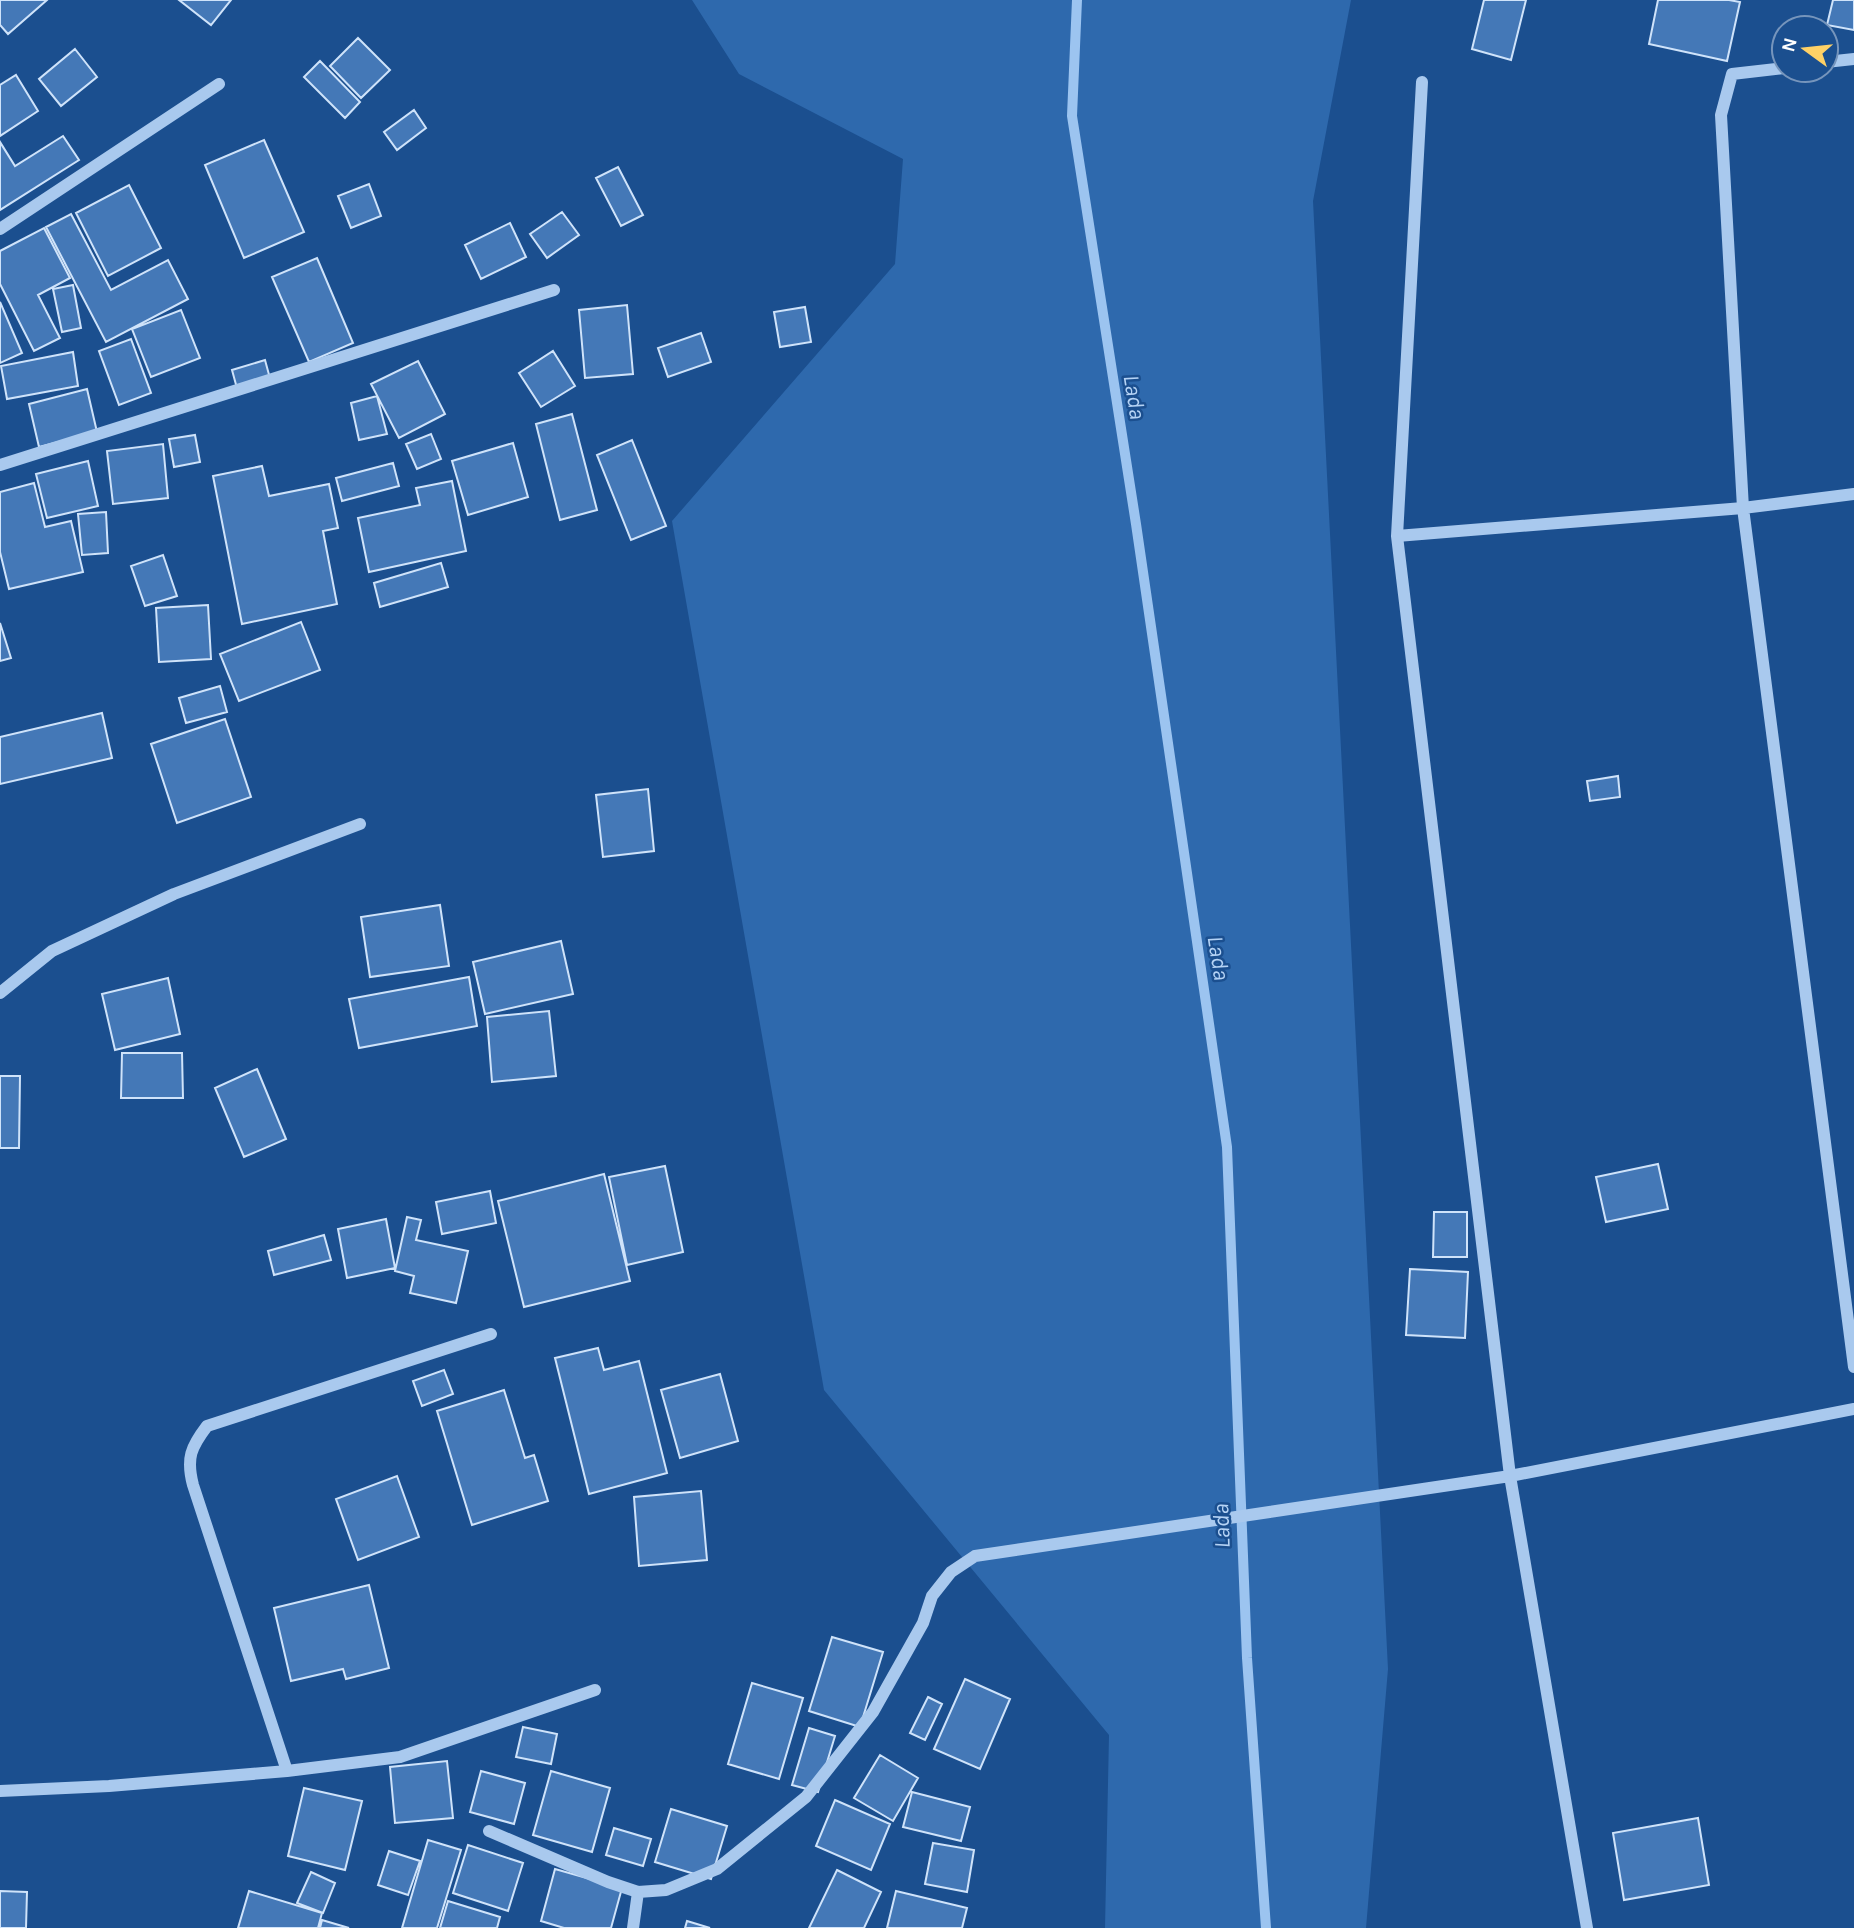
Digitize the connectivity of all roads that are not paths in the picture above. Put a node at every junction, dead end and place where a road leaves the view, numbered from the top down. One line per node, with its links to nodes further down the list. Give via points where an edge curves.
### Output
1 (1770, 70): 8 (street, via 1732,74 1721,115)
2 (1422, 82): 9 (street)
3 (219, 85): 4 (street)
4 (0, 229)
5 (554, 290): 6 (street)
6 (0, 465)
7 (1854, 494): 8 (street)
8 (1743, 508): 9 (street); 13 (street)
9 (1397, 536): 15 (street)
10 (360, 824): 11 (street, via 174,894 64,945)
11 (0, 993)
12 (491, 1334): 17 (street, via 207,1426 193,1444 189,1459 193,1485)
13 (1854, 1367)
14 (1854, 1409): 15 (street)
15 (1510, 1476): 20 (street, via 975,1556 951,1572 932,1596 923,1623 873,1712 806,1797 717,1869 666,1890); 22 (street)
16 (595, 1690): 17 (street, via 400,1757)
17 (287, 1771): 18 (street)
18 (0, 1791)
19 (489, 1831): 20 (street)
20 (638, 1892): 21 (street)
21 (633, 1928)
22 (1587, 1928)

